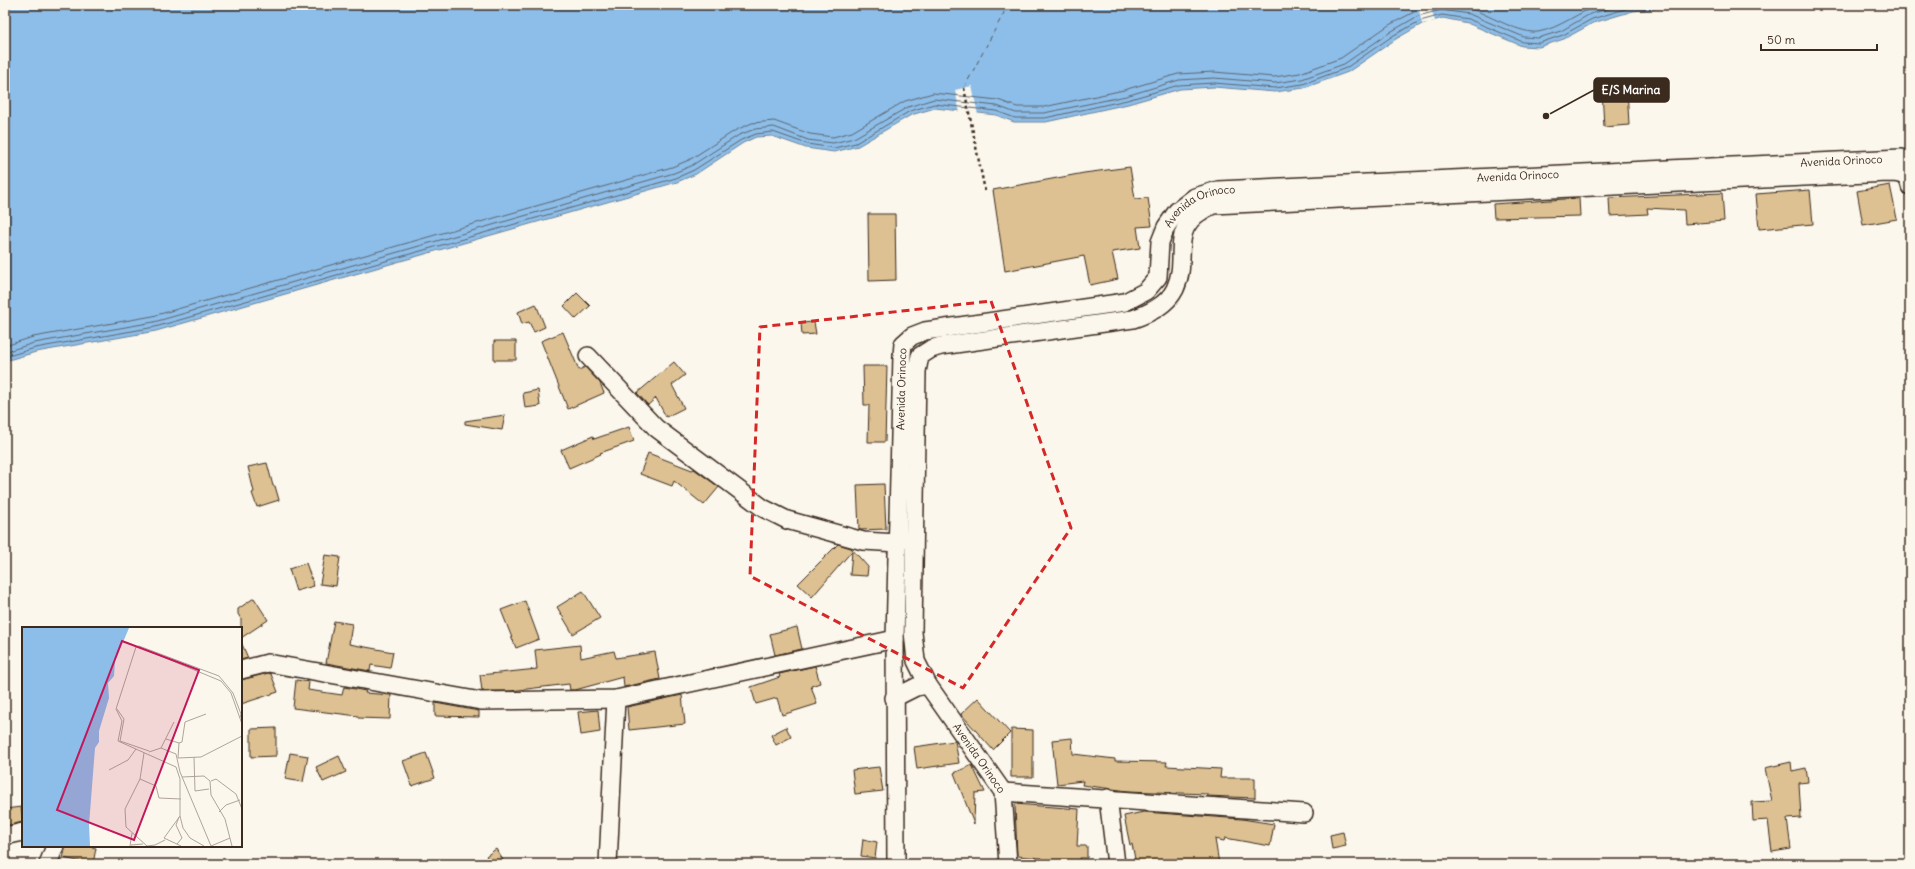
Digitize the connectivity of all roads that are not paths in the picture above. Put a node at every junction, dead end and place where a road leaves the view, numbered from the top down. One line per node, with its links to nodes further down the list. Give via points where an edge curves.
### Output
1 (1910, 162): 4 (street, Avenida Orinoco, via 1901,158 1234,189 1218,190 1195,197 1176,210 1166,227 1160,242 1158,277 1146,291 1125,302 925,331 912,336 904,344)
2 (1910, 186): 7 (street, Avenida Orinoco, via 1906,177 1898,173 1888,173 1213,205 1200,211 1190,220 1183,234 1175,289 1152,312 1133,319 941,346 920,356 917,371 913,632 916,661)
3 (588, 356): 4 (street, via 656,428 763,508 787,520 863,541)
4 (898, 543): 5 (street, Avenida Orinoco)
5 (895, 639): 8 (street, Avenida Orinoco); 9 (street)
6 (242, 670): 9 (street, via 268,663 481,702)
7 (928, 685): 8 (street, via 916,687); 10 (street, Avenida Orinoco)
8 (894, 698): 18 (street, Avenida Orinoco)
9 (616, 699): 17 (street)
10 (1003, 792): 11 (street); 19 (street, Avenida Orinoco)
11 (1108, 798): 12 (street); 20 (street)
12 (1304, 813)
13 (22, 832): 14 (street)
14 (5, 836)
15 (55, 847): 16 (street)
16 (48, 864)
17 (608, 864)
18 (896, 864)
19 (1008, 864)
20 (1116, 864)

